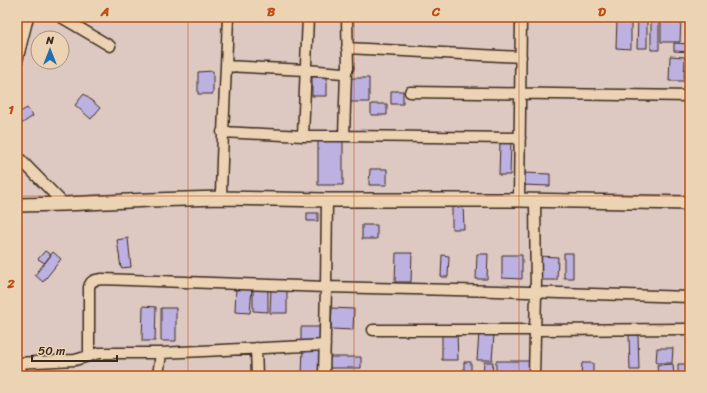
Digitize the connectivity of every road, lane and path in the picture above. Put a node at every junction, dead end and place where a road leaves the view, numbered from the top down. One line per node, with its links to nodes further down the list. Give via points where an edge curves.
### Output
1 (28, 17): 10 (street)
2 (61, 17): 7 (street)
3 (228, 17): 11 (street)
4 (308, 17): 12 (street)
5 (347, 17): 8 (street)
6 (521, 17): 9 (street)
7 (110, 46)
8 (347, 48): 9 (street); 13 (street)
9 (521, 57): 15 (street)
10 (17, 61)
11 (226, 66): 12 (street); 17 (street)
12 (306, 70): 13 (street); 18 (street)
13 (346, 72): 19 (street)
14 (410, 92): 15 (street)
15 (521, 93): 16 (street); 20 (street)
16 (690, 96)
17 (222, 132): 18 (street); 22 (street)
18 (303, 136): 19 (street)
19 (344, 136): 20 (street)
20 (520, 138): 24 (street)
21 (17, 156): 27 (street)
22 (221, 198): 23 (street); 27 (street)
23 (327, 200): 24 (street); 29 (street)
24 (519, 200): 25 (street)
25 (535, 200): 26 (street); 30 (street)
26 (690, 203)
27 (64, 204): 28 (street)
28 (17, 205)
29 (326, 287): 30 (street); 35 (street); 38 (street, via 93,280 89,287)
30 (536, 292): 31 (street); 34 (street)
31 (690, 297)
32 (690, 329): 34 (street)
33 (373, 330): 34 (street)
34 (535, 330): 44 (street)
35 (325, 345): 36 (street); 43 (street)
36 (256, 348): 37 (street); 42 (street)
37 (161, 353): 38 (street); 41 (street)
38 (89, 356): 39 (street, via 75,360)
39 (17, 364): 40 (main road)
40 (20, 376)
41 (158, 376)
42 (257, 376)
43 (324, 376)
44 (534, 376)

